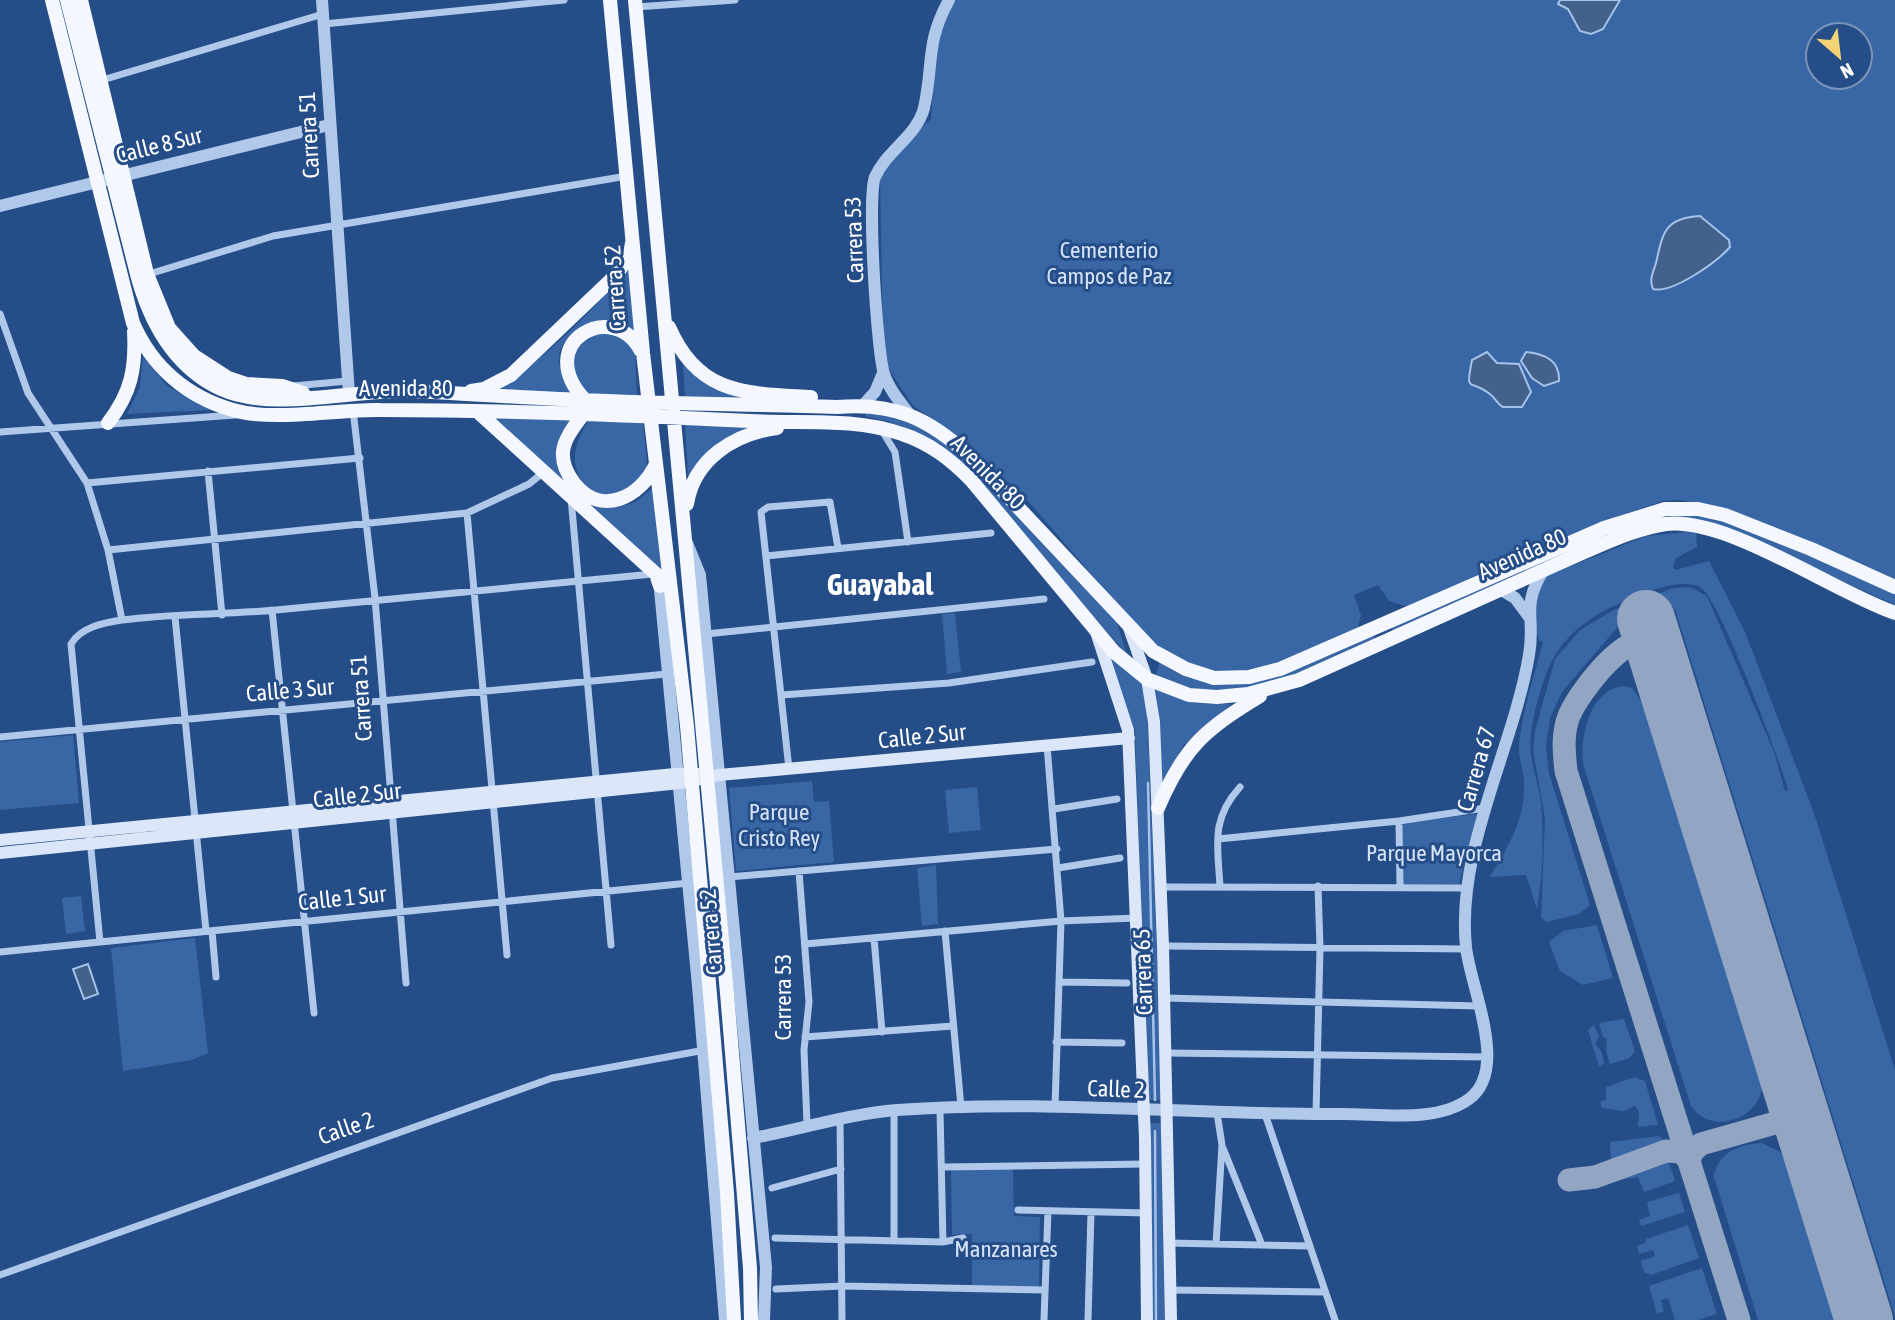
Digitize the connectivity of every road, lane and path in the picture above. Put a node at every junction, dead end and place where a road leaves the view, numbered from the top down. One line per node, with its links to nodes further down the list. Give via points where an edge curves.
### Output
1 (52, 0): 15 (main road, Avenida 80)
2 (67, 0): 11 (main road, Avenida 80)
3 (81, 0): 11 (main road, Avenida 80)
4 (322, 0): 10 (street, Carrera 51)
5 (564, 0): 10 (street)
6 (610, 0): 13 (main road, Carrera 52)
7 (735, 0): 9 (street)
8 (950, 0): 25 (street, Carrera 53, via 931,41 918,122 883,163 871,192)
9 (636, 3): 20 (main road, Carrera 52)
10 (324, 19): 11 (street); 12 (street, Carrera 51)
11 (94, 83): 14 (main road, Avenida 80)
12 (329, 125): 14 (street, Calle 8 Sur); 17 (street, Carrera 51)
13 (628, 176): 17 (street); 18 (main road, Carrera 52)
14 (118, 177): 15 (street, Calle 8 Sur); 19 (main road, Avenida 80)
15 (97, 182): 16 (street, Calle 8 Sur); 22 (main road, Avenida 80)
16 (0, 206)
17 (336, 225): 19 (street, via 273,236); 27 (street, Carrera 51)
18 (634, 235): 24 (main road, Carrera 52); 28 (main road, via 630,254 616,275 511,375 484,389)
19 (142, 276): 26 (main road, Avenida 80, via 169,328 194,356 228,378); 29 (main road, Avenida 80, via 161,335 192,372 239,395)
20 (664, 310): 30 (main road, via 682,352 713,383 753,395 836,398); 47 (main road, Carrera 52)
21 (0, 314): 23 (street)
22 (133, 323): 34 (main road, Avenida 80, via 148,352 176,382 215,404); 36 (main road, via 130,388)
23 (1, 327): 37 (street)
24 (643, 353): 31 (main road, via 636,340 621,330 597,328 576,338 569,347 566,367); 41 (main road, Carrera 52)
25 (883, 373): 30 (street); 35 (street, Carrera 53)
26 (282, 386): 27 (street); 29 (main road, Avenida 80)
27 (349, 388): 28 (main road, Avenida 80); 29 (main road, Avenida 80)
28 (449, 393): 31 (main road, Avenida 80)
29 (313, 397)
30 (864, 404): 31 (main road, Avenida 80); 35 (main road, Avenida 80)
31 (584, 407): 33 (main road, Avenida 80); 38 (main road, Avenida 80); 41 (main road, via 563,452 570,477 589,497 601,501 626,498 649,479)
32 (353, 410): 33 (main road, Avenida 80); 34 (main road, Avenida 80); 40 (street, Carrera 51)
33 (478, 412): 43 (main road)
34 (253, 414): 36 (street)
35 (909, 415): 73 (main road, Avenida 80, via 938,430 970,456)
36 (108, 423): 37 (street)
37 (48, 427): 39 (street); 44 (street)
38 (874, 427): 47 (main road, via 777,428 748,434 702,468 689,491); 51 (street, via 895,452); 74 (main road, Avenida 80, via 901,433 947,457 1015,531)
39 (0, 432)
40 (360, 458): 42 (street); 48 (street, Carrera 51)
41 (657, 463): 57 (main road, Carrera 52)
42 (208, 471): 44 (street); 50 (street)
43 (545, 471): 45 (main road); 46 (street, via 529,484)
44 (87, 483): 54 (street)
45 (571, 494): 57 (main road); 58 (street)
46 (467, 513): 48 (street); 61 (street)
47 (685, 516): 52 (main road, Carrera 52)
48 (368, 524): 50 (street); 62 (street, Carrera 51)
49 (991, 533): 51 (street)
50 (214, 540): 54 (street); 67 (street)
51 (908, 542): 53 (street)
52 (687, 543): 75 (street, Carrera 52, via 700,575); 81 (main road, Carrera 52)
53 (838, 548): 55 (street); 55 (street, via 833,506 825,500 768,507 761,512)
54 (108, 550): 70 (street)
55 (766, 556): 72 (street)
56 (1544, 569): 60 (main road, Avenida 80); 64 (main road, Avenida 80, via 1634,532 1666,524 1693,524 1721,531); 69 (street, Carrera 67, via 1531,590)
57 (662, 577): 58 (street); 78 (street, Carrera 52); 93 (main road, Carrera 52)
58 (578, 580): 61 (street); 80 (street)
59 (1895, 587): 76 (main road, Avenida 80, via 1725,516 1698,509 1665,509 1604,528 1273,671 1214,678)
60 (1500, 589): 69 (street, via 1515,597); 82 (main road, Avenida 80)
61 (474, 590): 62 (street); 83 (street)
62 (375, 598): 65 (street); 85 (street, Carrera 51)
63 (1044, 599): 72 (street)
64 (1868, 604): 66 (main road, Avenida 80); 71 (main road)
65 (272, 610): 67 (street); 86 (street)
66 (1895, 613)
67 (222, 615): 68 (street)
68 (175, 617): 70 (street); 87 (street)
69 (1530, 618): 100 (street, Carrera 67, via 1529,655)
70 (122, 621): 88 (street, via 86,629 71,644)
71 (1895, 621)
72 (773, 627): 75 (street); 84 (street)
73 (1129, 628): 76 (main road, Avenida 80); 79 (main road, Carrera 65)
74 (1096, 632): 79 (main road, Avenida 80); 90 (main road, Carrera 65, via 1124,710)
75 (706, 634): 81 (street, Carrera 52)
76 (1161, 656): 79 (main road, via 1150,669)
77 (1092, 662): 84 (street, via 949,682)
78 (667, 674): 80 (street, Calle 3 Sur); 93 (street, Carrera 52)
79 (1152, 682): 82 (main road, Avenida 80, via 1189,695 1217,697); 99 (main road, Carrera 65)
80 (587, 683): 83 (street, Calle 3 Sur); 94 (street)
81 (704, 684): 93 (main road, Carrera 52)
82 (1274, 688): 99 (main road, via 1215,724 1193,744 1172,774)
83 (483, 692): 85 (street, Calle 3 Sur); 96 (street)
84 (780, 695): 92 (street)
85 (382, 701): 86 (street, Calle 3 Sur); 98 (street, Carrera 51)
86 (283, 711): 87 (street, Calle 3 Sur); 102 (street)
87 (185, 718): 88 (street, Calle 3 Sur); 104 (street)
88 (79, 728): 89 (street, Calle 3 Sur); 105 (street)
89 (0, 737)
90 (1129, 738): 91 (main road, Calle 2 Sur); 123 (main road, Carrera 65)
91 (1047, 746): 92 (main road, Calle 2 Sur); 101 (street)
92 (789, 769): 93 (main road, Calle 2 Sur)
93 (696, 777): 94 (main road, Calle 2 Sur); 113 (street, Carrera 52); 114 (street, Carrera 52); 136 (main road, Carrera 52); 142 (main road, Carrera 52)
94 (595, 787): 96 (main road, Calle 2 Sur); 120 (street)
95 (1240, 788): 106 (street, via 1221,812)
96 (493, 797): 98 (main road, Calle 2 Sur); 121 (street)
97 (1117, 799): 101 (street)
98 (391, 807): 102 (main road, Calle 2 Sur); 122 (street, Carrera 51)
99 (1157, 808): 117 (main road, Carrera 65)
100 (1486, 808): 103 (street); 119 (street, Carrera 67)
101 (1054, 809): 108 (street)
102 (295, 817): 104 (main road, Calle 2 Sur); 124 (street)
103 (1399, 821): 106 (street); 116 (street)
104 (196, 827): 105 (main road, Calle 2 Sur); 126 (street)
105 (90, 837): 107 (main road, Calle 2 Sur); 109 (main road, Calle 2 Sur); 129 (street)
106 (1218, 839): 118 (street)
107 (0, 840)
108 (1057, 849): 111 (street); 112 (street)
109 (0, 853)
110 (1120, 858): 111 (street)
111 (1058, 868): 125 (street)
112 (799, 871): 113 (street); 130 (street, Carrera 53)
113 (729, 877): 142 (street, Carrera 52)
114 (689, 883): 120 (street, Calle 1 Sur); 136 (street, Carrera 52)
115 (1318, 886): 116 (street); 118 (street); 133 (street)
116 (1400, 886): 119 (street)
117 (1162, 887): 118 (street); 132 (main road, Carrera 65)
118 (1220, 887)
119 (1468, 888): 134 (street, Carrera 67)
120 (605, 891): 121 (street, Calle 1 Sur); 131 (street)
121 (503, 901): 122 (street, Calle 1 Sur); 137 (street)
122 (401, 912): 124 (street, Calle 1 Sur); 140 (street, Carrera 51)
123 (1137, 918): 125 (street); 161 (main road, Carrera 65)
124 (306, 921): 126 (street, Calle 1 Sur); 146 (street)
125 (1060, 921): 127 (street); 139 (street)
126 (209, 931): 129 (street, Calle 1 Sur); 138 (street)
127 (945, 931): 128 (street); 147 (street)
128 (874, 938): 130 (street); 148 (street)
129 (100, 942): 135 (street, Calle 1 Sur)
130 (805, 944): 149 (street, Carrera 53, via 809,1016)
131 (611, 945)
132 (1163, 946): 133 (street); 143 (main road, Carrera 65)
133 (1320, 948): 134 (street); 144 (street)
134 (1466, 949): 145 (street, Carrera 67)
135 (0, 952)
136 (701, 954): 152 (main road, Carrera 52)
137 (508, 955)
138 (216, 977)
139 (1059, 982): 141 (street); 150 (street)
140 (407, 983)
141 (1127, 983)
142 (733, 992): 168 (street, Carrera 52); 175 (main road, Carrera 52)
143 (1165, 998): 144 (street); 153 (main road, Carrera 65)
144 (1316, 1002): 145 (street); 154 (street)
145 (1478, 1006): 155 (street, Carrera 67)
146 (314, 1013)
147 (953, 1027): 148 (street); 158 (street)
148 (882, 1032): 149 (street)
149 (805, 1037): 167 (street, Carrera 53)
150 (1056, 1042): 151 (street); 157 (street)
151 (1122, 1043)
152 (708, 1049): 174 (main road, Carrera 52); 190 (street, Calle 2, via 552,1078)
153 (1166, 1053): 154 (street); 162 (main road, Carrera 65)
154 (1317, 1055): 155 (street); 165 (street)
155 (1488, 1057): 156 (street, Carrera 67)
156 (1475, 1094): 165 (street, Calle 2, via 1436,1113)
157 (1055, 1107): 158 (street, Calle 2); 161 (street, Calle 2)
158 (961, 1108): 160 (street, Calle 2)
159 (894, 1110): 160 (street, Calle 2); 166 (street, Calle 2); 184 (street)
160 (940, 1110): 171 (street)
161 (1144, 1111): 162 (street, Calle 2); 170 (main road, Carrera 65)
162 (1167, 1112): 163 (street, Calle 2); 186 (main road, Carrera 65)
163 (1217, 1113): 164 (street, Calle 2); 169 (street)
164 (1265, 1114): 165 (street, Calle 2); 189 (street)
165 (1316, 1114)
166 (839, 1118): 167 (street, Calle 2); 172 (street)
167 (807, 1124): 168 (street, Calle 2)
168 (753, 1138): 179 (street, Carrera 52)
169 (1222, 1145): 187 (street); 188 (street)
170 (1145, 1164): 171 (street); 180 (main road, Carrera 65)
171 (944, 1167): 185 (street)
172 (841, 1169): 173 (street); 182 (street)
173 (772, 1188)
174 (722, 1196): 196 (street, Carrera 52); 197 (main road, Carrera 52)
175 (744, 1202): 179 (main road); 198 (main road, Carrera 52)
176 (1018, 1210): 177 (street)
177 (1048, 1211): 178 (street); 193 (street)
178 (1091, 1212): 180 (street); 202 (street)
179 (760, 1213): 199 (street, Carrera 52, via 766,1267)
180 (1146, 1213): 203 (main road, Carrera 65)
181 (775, 1238): 182 (street)
182 (842, 1238): 184 (street); 191 (street)
183 (963, 1238): 185 (street)
184 (894, 1241): 185 (street)
185 (943, 1241)
186 (1170, 1243): 187 (street); 194 (main road, Carrera 65)
187 (1216, 1244): 188 (street)
188 (1262, 1245): 189 (street)
189 (1310, 1245): 195 (street)
190 (0, 1275)
191 (843, 1286): 192 (street); 193 (street); 200 (street)
192 (776, 1289)
193 (1045, 1290): 201 (street)
194 (1171, 1290): 195 (street); 204 (main road, Carrera 65)
195 (1325, 1292): 205 (street)
196 (725, 1320)
197 (734, 1320)
198 (751, 1320)
199 (764, 1320)
200 (842, 1320)
201 (1044, 1320)
202 (1088, 1320)
203 (1147, 1320)
204 (1171, 1320)
205 (1335, 1320)

